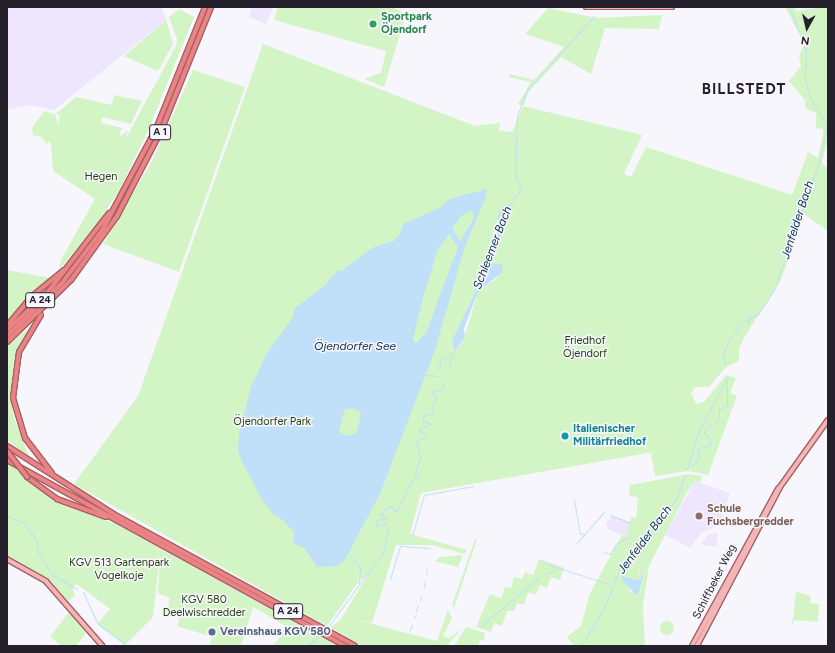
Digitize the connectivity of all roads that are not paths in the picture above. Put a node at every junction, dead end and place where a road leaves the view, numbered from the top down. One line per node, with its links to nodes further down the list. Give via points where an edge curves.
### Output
1 (205, 7): 5 (highway, A 1, via 159,121)
2 (211, 7): 7 (highway, A 1, via 170,109 137,181 95,249)
3 (586, 7): 4 (main road)
4 (672, 7)
5 (122, 195): 6 (highway); 10 (highway, A 1, via 72,272)
6 (69, 266): 8 (highway, A 24, via 31,297); 9 (highway, A 24, via 44,296)
7 (47, 307): 11 (highway, A 1); 16 (highway, A 1, via 19,352 13,398 28,445)
8 (7, 326)
9 (7, 330)
10 (7, 336)
11 (7, 342)
12 (828, 420): 18 (main road, Schiffbeker Weg, via 780,487)
13 (7, 446): 16 (highway, A 24)
14 (7, 451): 17 (highway, A 24, bridge, via 27,477 57,499)
15 (7, 460): 17 (highway, A 24)
16 (63, 483): 24 (highway, A 24, via 116,516)
17 (126, 526): 23 (highway, A 24)
18 (746, 547): 20 (main road, Schiffbeker Weg); 21 (main road, Schiffbeker Weg)
19 (7, 558): 22 (main road, via 46,581)
20 (730, 573): 21 (main road); 25 (main road, Schiffbeker Weg)
21 (732, 578): 26 (main road, Schiffbeker Weg)
22 (103, 646)
23 (346, 646)
24 (355, 646)
25 (692, 646)
26 (697, 646)

